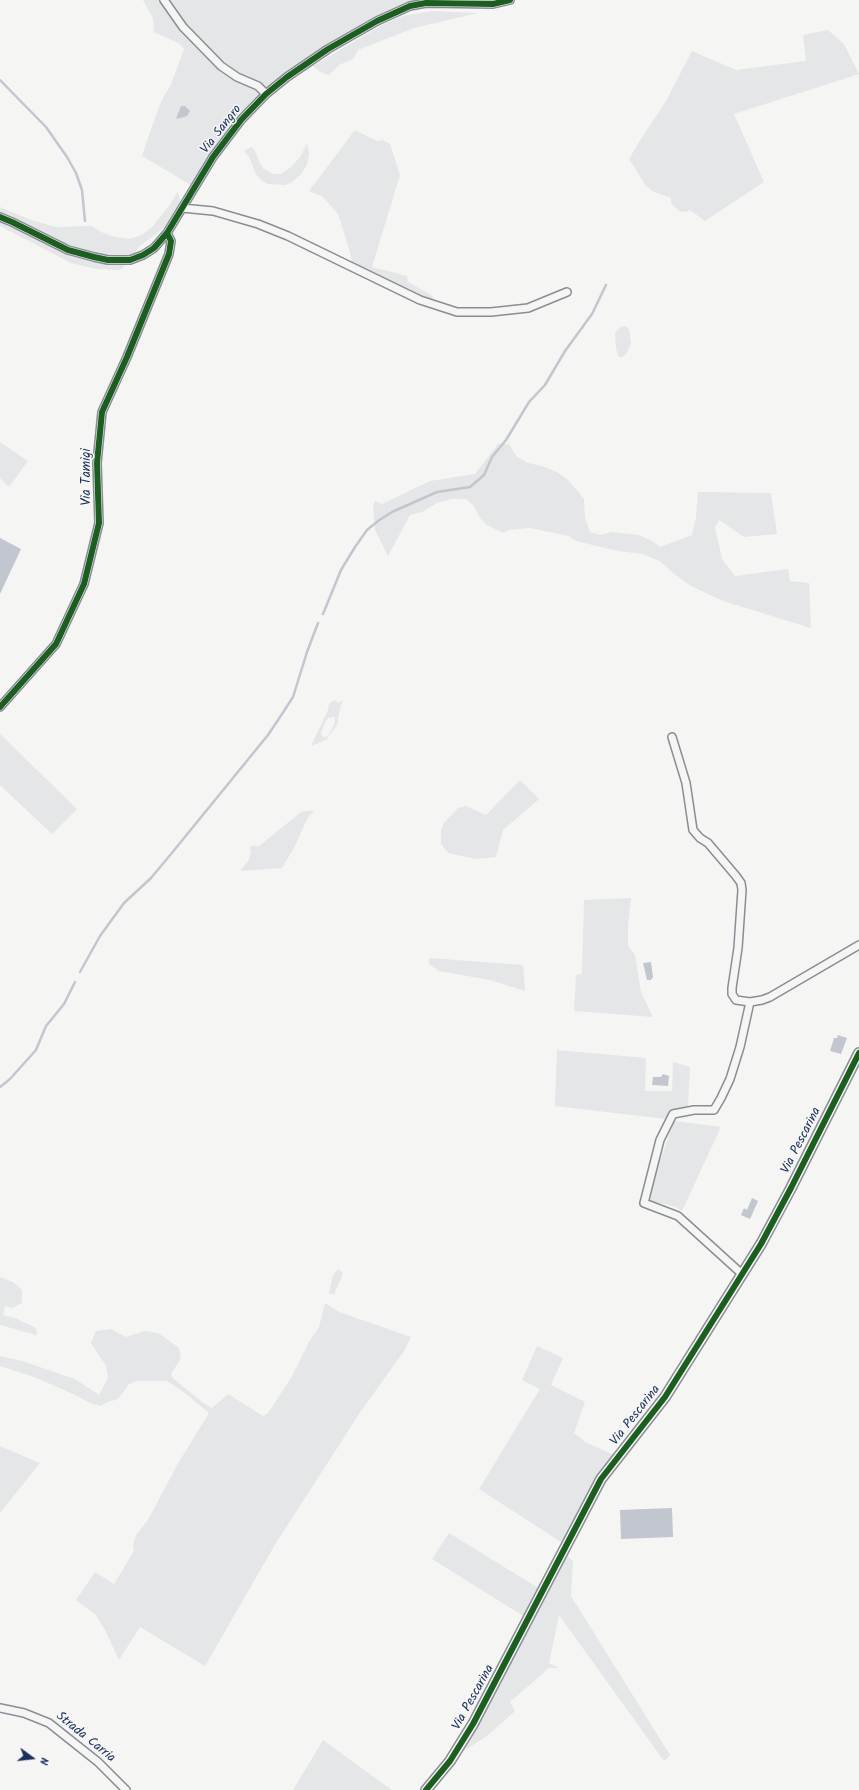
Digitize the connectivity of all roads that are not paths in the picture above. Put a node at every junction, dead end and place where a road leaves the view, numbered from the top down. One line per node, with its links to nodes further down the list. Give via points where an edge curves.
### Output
1 (164, 0): 3 (street, via 183,27 221,66 237,77 258,86)
2 (510, 0): 3 (street, Via Sangro, via 493,4 426,3 410,6 377,21 328,49)
3 (266, 94): 4 (street, Via Sangro, via 241,120 213,157)
4 (182, 208): 6 (street, Via Sangro); 7 (street, via 213,211 258,224 420,300 457,312 528,308)
5 (0, 217): 6 (street, Via Sangro, via 68,250 108,260 130,260 143,255 154,248)
6 (168, 233): 8 (street, Via Tamigi, via 171,241 169,254 102,412 97,463 99,523 84,584 56,644)
7 (567, 292)
8 (0, 707)
9 (672, 738): 11 (street, via 686,783 693,830 713,849 741,883 738,948 732,994 736,1000)
10 (859, 945): 11 (street, via 770,997)
11 (750, 1002): 13 (street, via 730,1080 721,1098 714,1110 673,1114 660,1140 644,1203 678,1216)
12 (859, 1053): 13 (street, Via Pescarina, via 777,1214)
13 (742, 1274): 16 (street, Via Pescarina, via 665,1397 601,1479 474,1724 453,1757)
14 (0, 1708): 15 (street, Strada Carria, via 24,1713 49,1723 98,1762)
15 (126, 1790)
16 (426, 1790)

